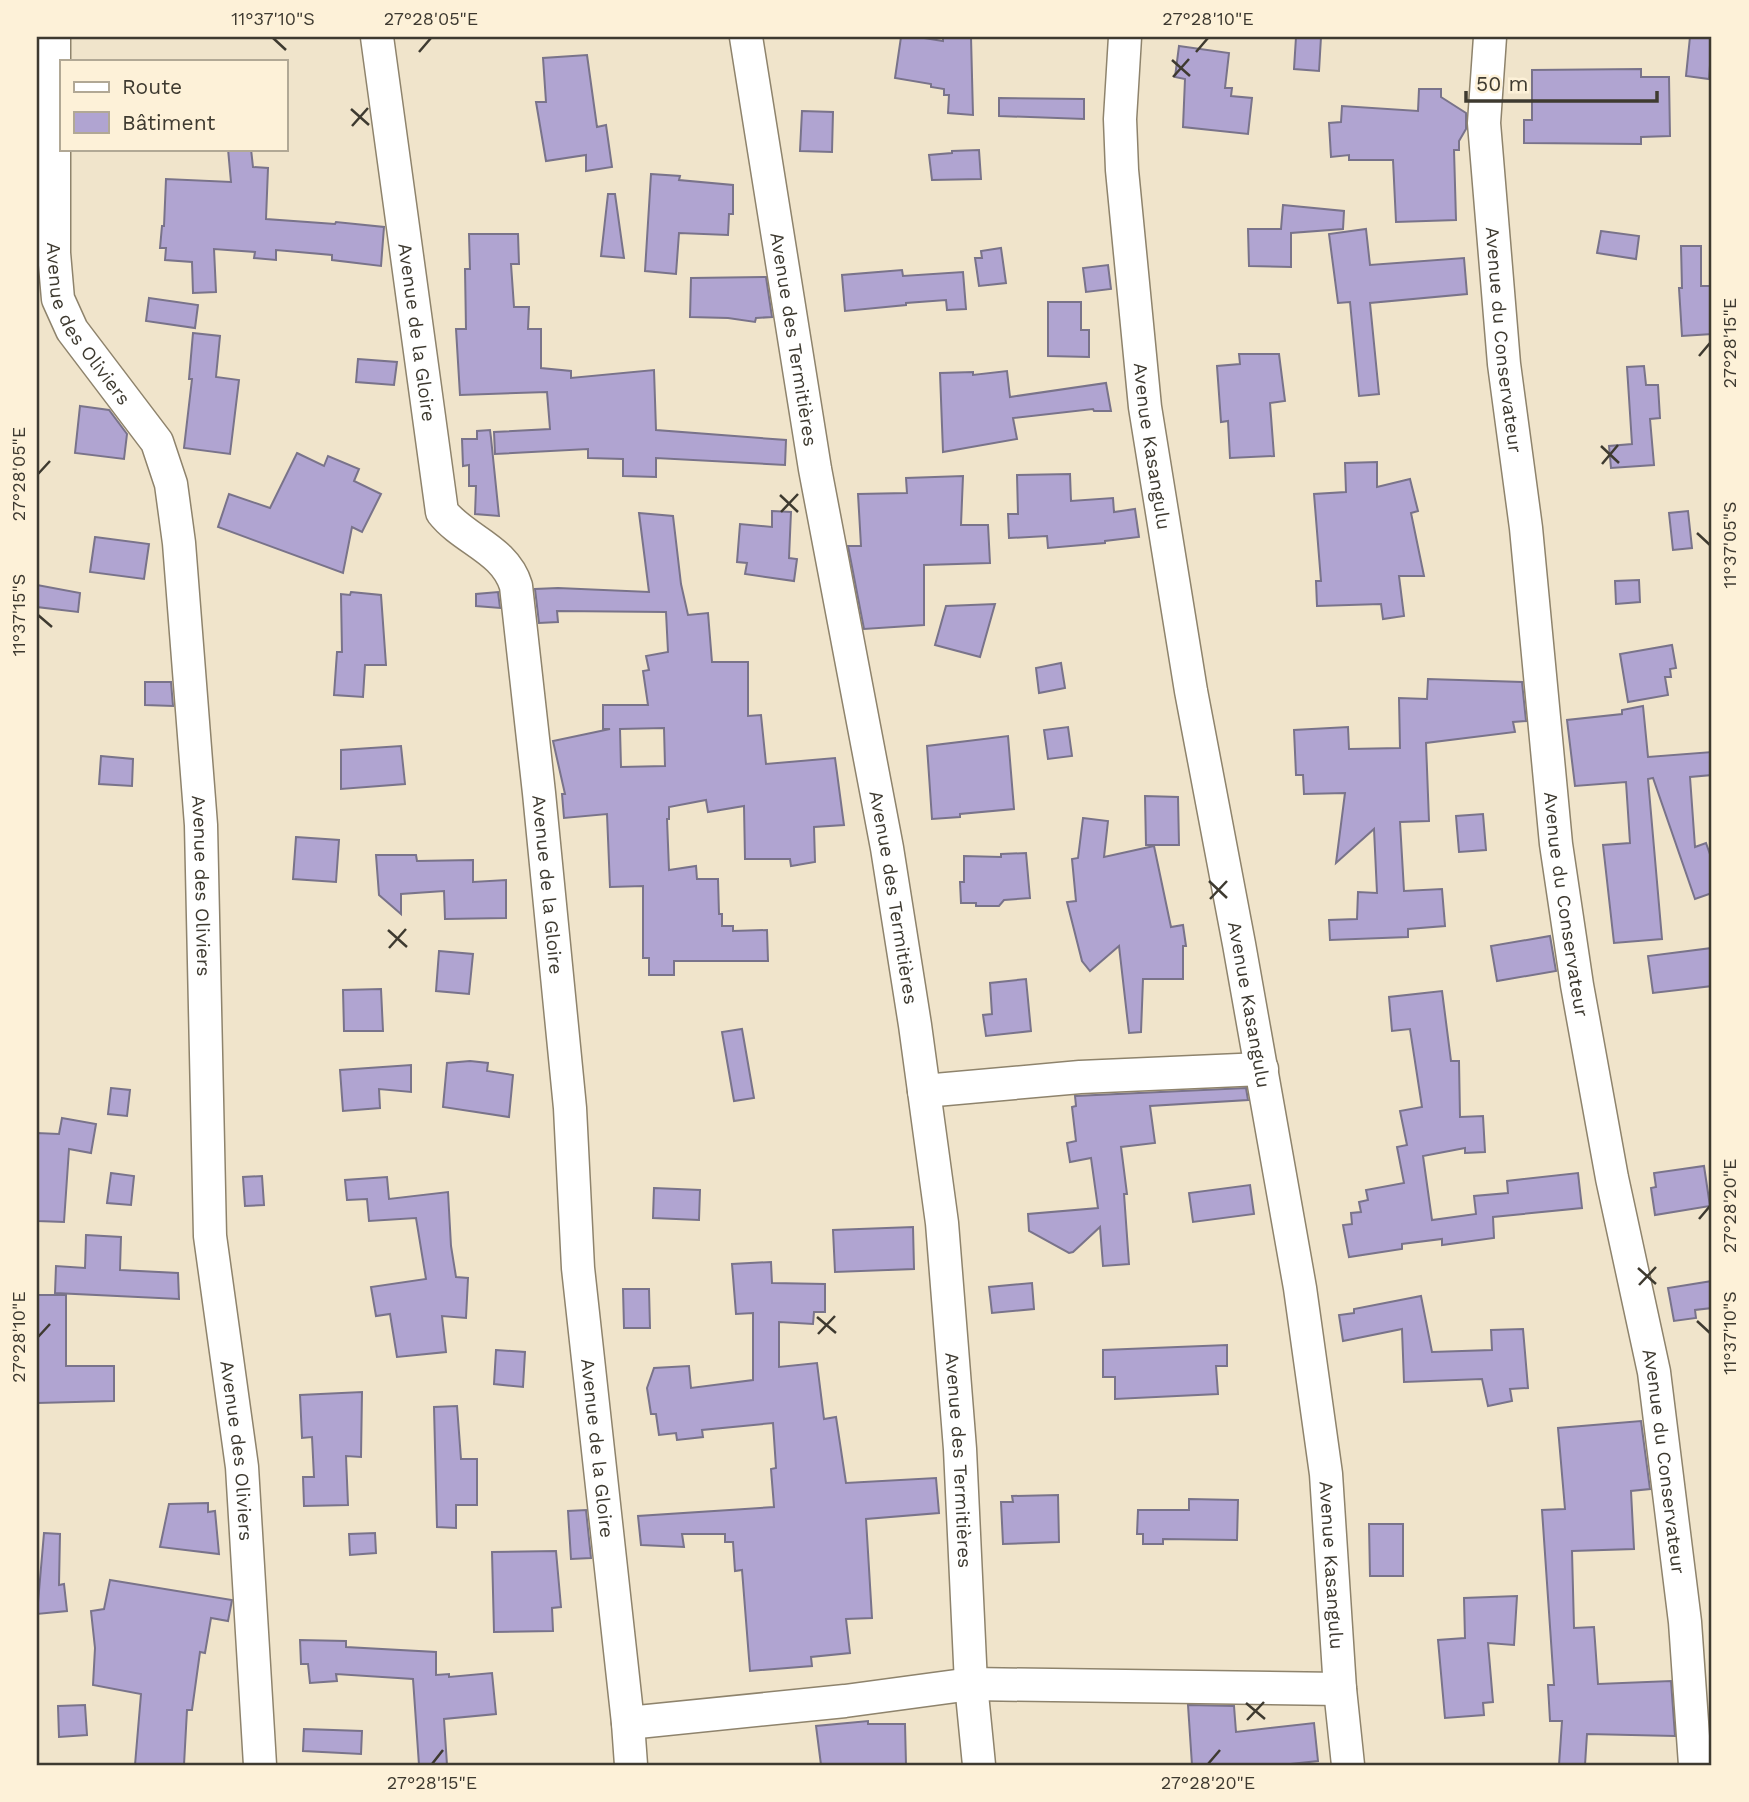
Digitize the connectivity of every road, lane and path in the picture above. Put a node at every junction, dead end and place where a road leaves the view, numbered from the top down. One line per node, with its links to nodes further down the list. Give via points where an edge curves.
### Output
1 (54, 37): 11 (street, Avenue des Oliviers, via 58,299 72,330 157,442 171,484 179,543 201,825 210,1236 242,1467)
2 (377, 37): 10 (street, Avenue de la Gloire, via 442,512 503,561 516,586 570,1108 578,1268)
3 (746, 37): 7 (street, Avenue des Termitières, via 815,469 887,848)
4 (1125, 37): 6 (street, Avenue Kasangulu, via 1122,170 1145,407 1191,691)
5 (1490, 37): 15 (street, Avenue du Conservateur, via 1484,123 1504,364 1526,528 1556,844 1605,1139 1654,1372 1685,1622)
6 (1262, 1069): 7 (street, via 1080,1077); 9 (street, Avenue Kasangulu, via 1326,1474)
7 (924, 1091): 8 (street, Avenue des Termitières, via 953,1338)
8 (971, 1684): 9 (street); 10 (street); 13 (street, Avenue des Termitières)
9 (1340, 1689): 14 (street, Avenue Kasangulu)
10 (628, 1723): 12 (street, Avenue de la Gloire)
11 (260, 1765)
12 (631, 1765)
13 (979, 1765)
14 (1348, 1765)
15 (1695, 1765)

